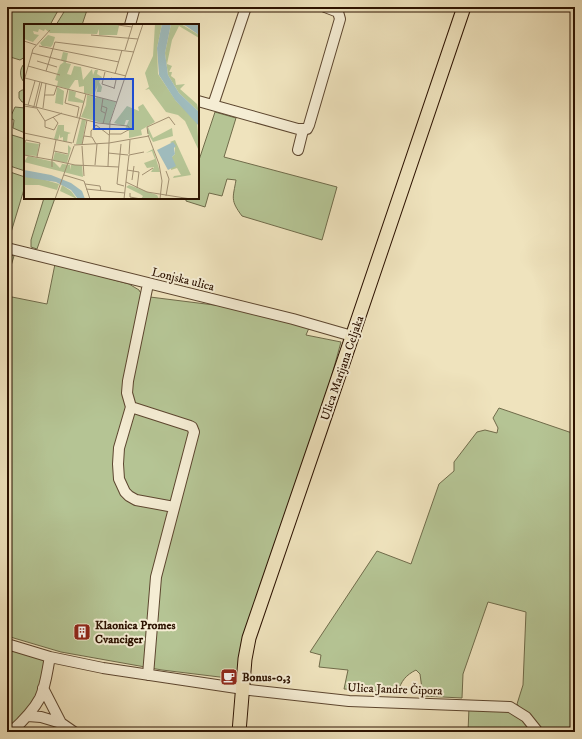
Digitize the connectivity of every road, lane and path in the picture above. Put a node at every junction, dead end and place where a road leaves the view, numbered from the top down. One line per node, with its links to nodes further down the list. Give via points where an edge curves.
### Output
1 (135, 7): 5 (street)
2 (246, 7): 7 (street)
3 (326, 7): 8 (street, via 338,12 340,19 309,125)
4 (464, 7): 12 (main road, Ulica Marijana Celjaka)
5 (130, 24)
6 (199, 101): 7 (street)
7 (213, 105): 8 (street)
8 (303, 130): 9 (street)
9 (298, 150)
10 (7, 248): 11 (street, Lonjska ulica)
11 (148, 284): 12 (street, Lonjska ulica); 13 (street, via 127,388)
12 (352, 336): 19 (main road, Ulica Marijana Celjaka, via 249,638 244,659)
13 (131, 406): 14 (street, via 118,455 117,472 122,486 129,496 136,500); 14 (street, via 194,429)
14 (174, 507): 17 (street, via 156,577)
15 (7, 644): 16 (street, Ulica Jandre Čipora)
16 (50, 657): 17 (street, Ulica Jandre Čipora); 18 (street)
17 (148, 675): 19 (street, Ulica Jandre Čipora)
18 (43, 688): 20 (street); 21 (street)
19 (242, 688): 24 (main road, Ulica Marijana Celjaka); 25 (street, Ulica Jandre Čipora, via 349,701 504,706 521,713)
20 (28, 716): 21 (street); 22 (street)
21 (61, 723): 23 (street)
22 (11, 732)
23 (74, 732)
24 (239, 732)
25 (538, 732)

